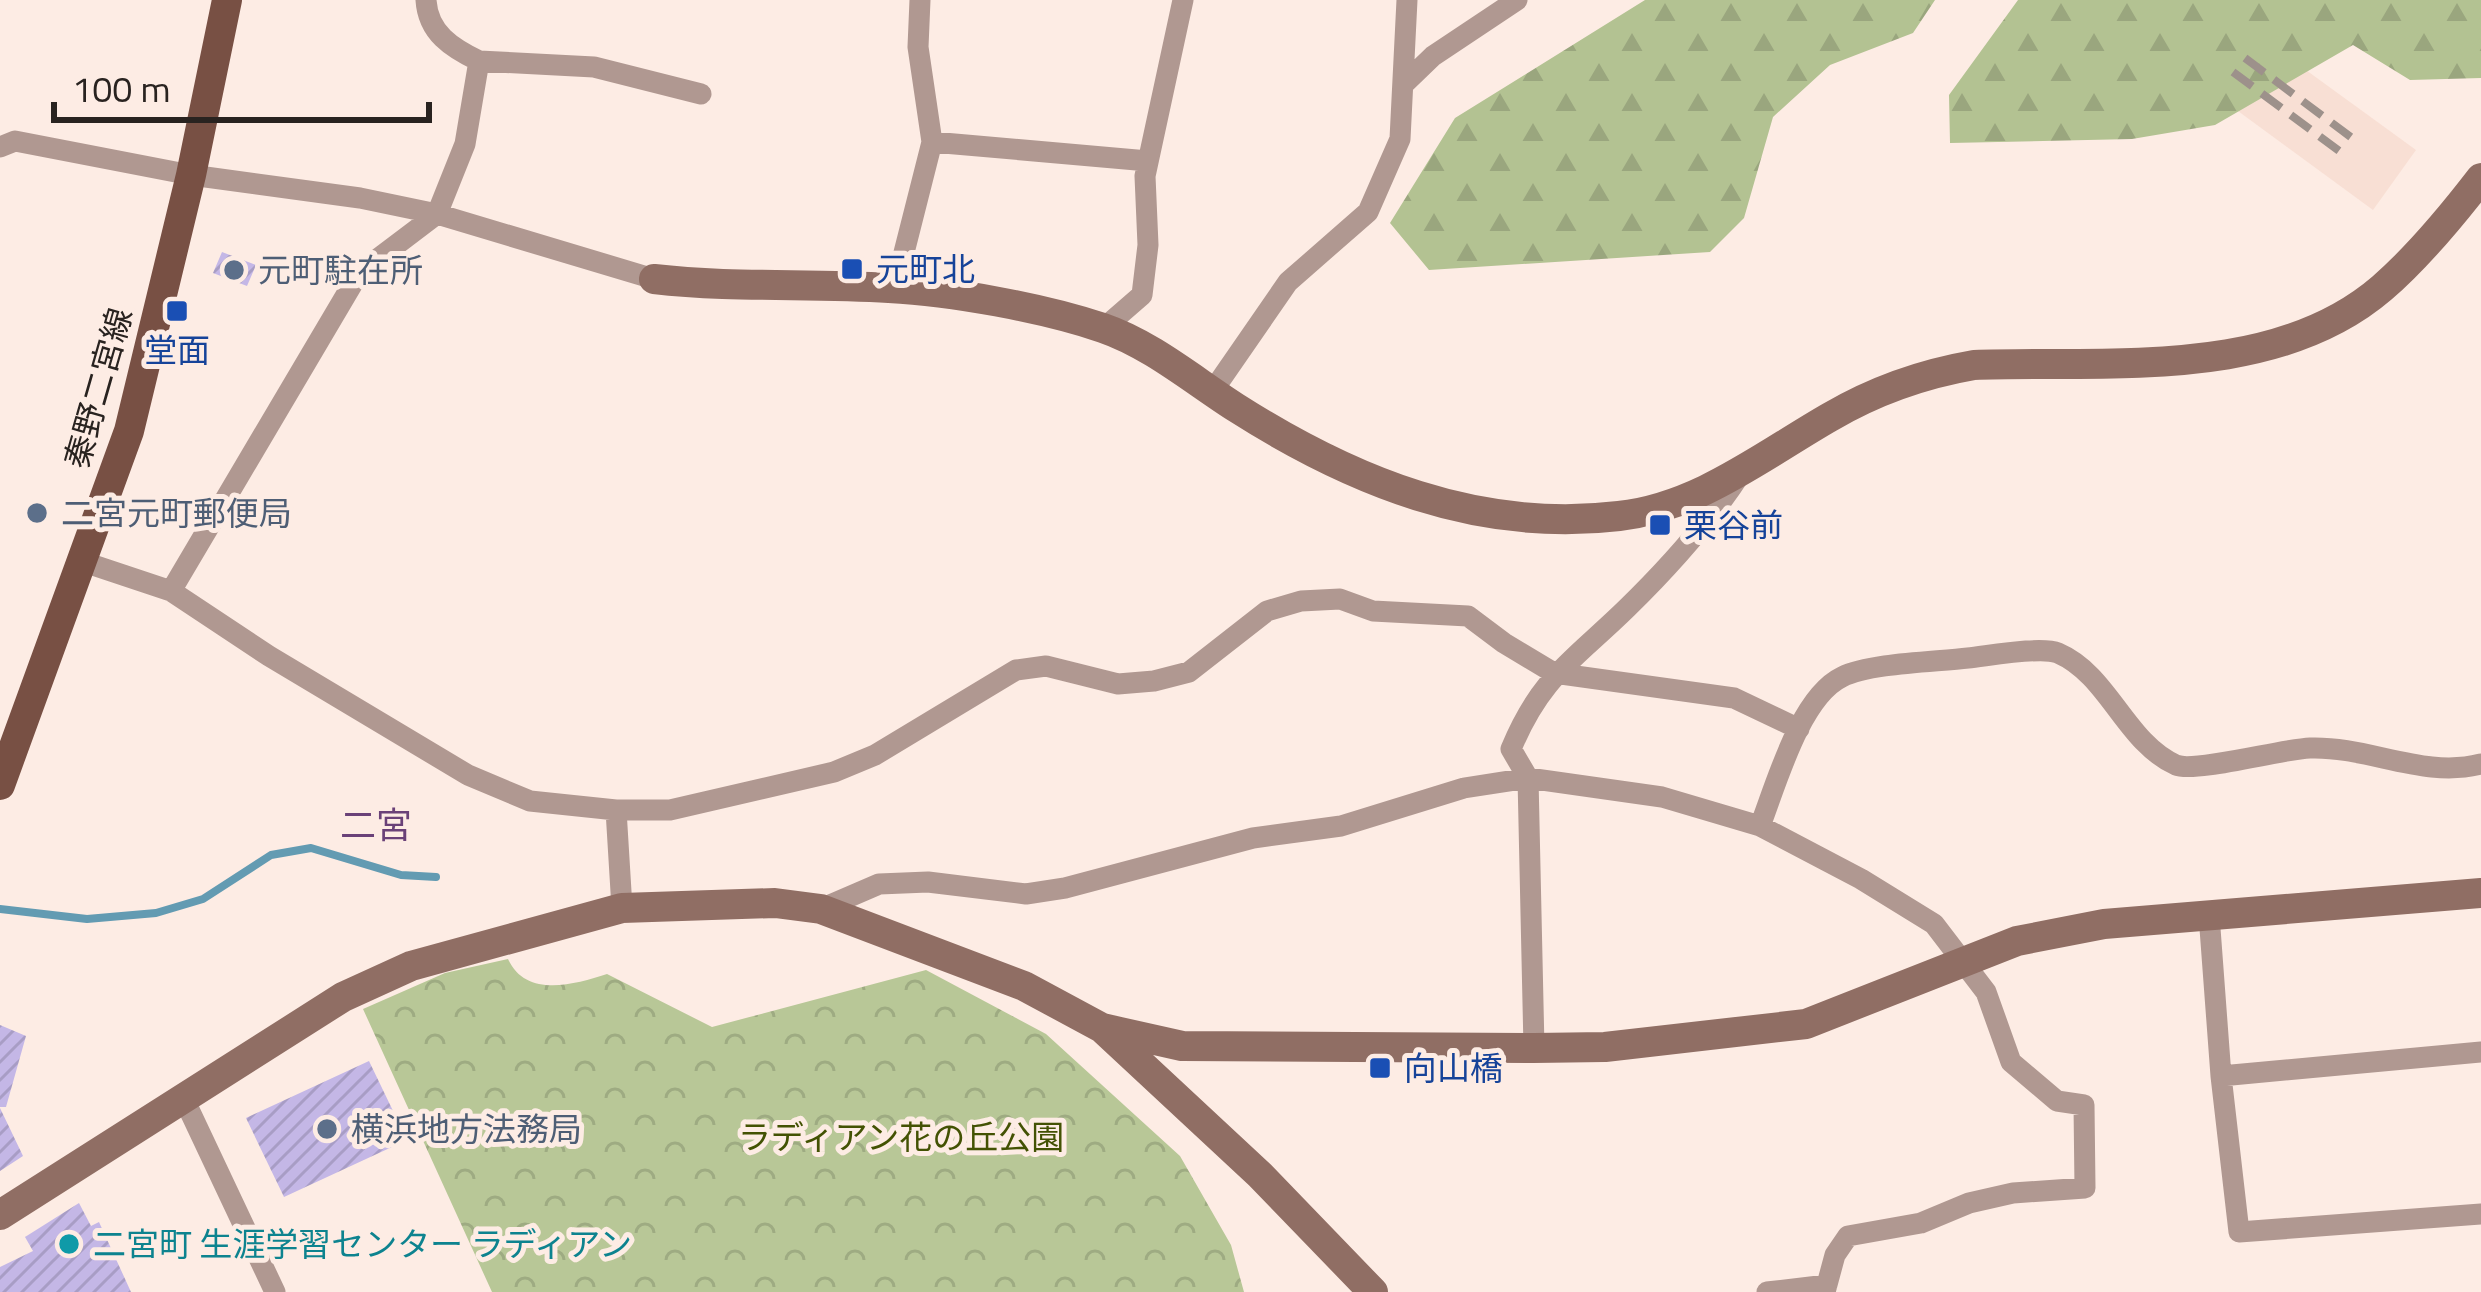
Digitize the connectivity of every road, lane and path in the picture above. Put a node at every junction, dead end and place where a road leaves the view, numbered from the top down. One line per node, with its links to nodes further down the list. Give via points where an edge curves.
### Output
1 (227, 0): 13 (main road, 秦野二宮線)
2 (426, 0): 7 (street, via 449,47)
3 (920, 0): 10 (street)
4 (1183, 0): 12 (street)
5 (1407, 0): 8 (street)
6 (1517, 0): 8 (street)
7 (479, 61): 9 (street, via 594,68); 15 (street, via 465,144)
8 (1406, 83): 19 (street, via 1400,139 1368,212 1288,282)
9 (701, 94)
10 (932, 142): 12 (street); 17 (street)
11 (0, 147): 13 (street, via 15,141)
12 (1148, 161): 18 (street, via 1142,295)
13 (191, 175): 15 (street); 21 (main road, 秦野二宮線, via 129,430)
14 (2481, 178): 20 (street, via 2380,289 2316,329 2247,353 1936,371 1834,414)
15 (436, 214): 16 (street); 22 (street, via 359,273)
16 (654, 279): 17 (street)
17 (896, 288): 18 (street)
18 (1104, 328): 19 (street)
19 (1212, 392): 20 (street, via 1351,472 1493,515 1618,516 1662,508)
20 (1742, 472): 23 (street, via 1628,607)
21 (81, 561): 22 (street); 27 (main road, 秦野二宮線)
22 (171, 591): 28 (street, via 469,775 530,801)
23 (1554, 673): 24 (street, via 1734,698); 26 (street, via 1511,748); 28 (street, via 1468,616 1301,601 1267,611 1189,672 1118,684 1046,666 1016,670 834,772 670,810)
24 (1798, 729): 25 (street, via 1840,677 2055,651 2089,675 2155,754 2182,768 2313,748 2456,770); 29 (street)
25 (2481, 764)
26 (1528, 778): 29 (street, via 1662,797); 32 (street, via 1065,888 1026,894 879,884); 36 (street)
27 (0, 785)
28 (616, 810): 31 (street)
29 (1760, 826): 34 (street, via 1934,924)
30 (2481, 893): 33 (street)
31 (622, 908): 32 (street); 39 (street, via 411,966 343,997)
32 (821, 909): 35 (street, via 1024,986)
33 (2209, 915): 34 (street, via 2082,928); 38 (street)
34 (1962, 963): 36 (street, via 1806,1024); 42 (street, via 1986,992 2011,1062 2056,1101 2084,1106 2085,1188 2013,1192 1921,1223 1848,1236)
35 (1102, 1028): 36 (street, via 1182,1046); 44 (street)
36 (1534, 1048)
37 (2481, 1052): 38 (street)
38 (2222, 1076): 40 (street, via 2239,1232)
39 (184, 1099): 41 (street); 43 (street)
40 (2481, 1214)
41 (0, 1215)
42 (1826, 1289): 45 (street)
43 (275, 1292)
44 (1373, 1292)
45 (1767, 1292)

